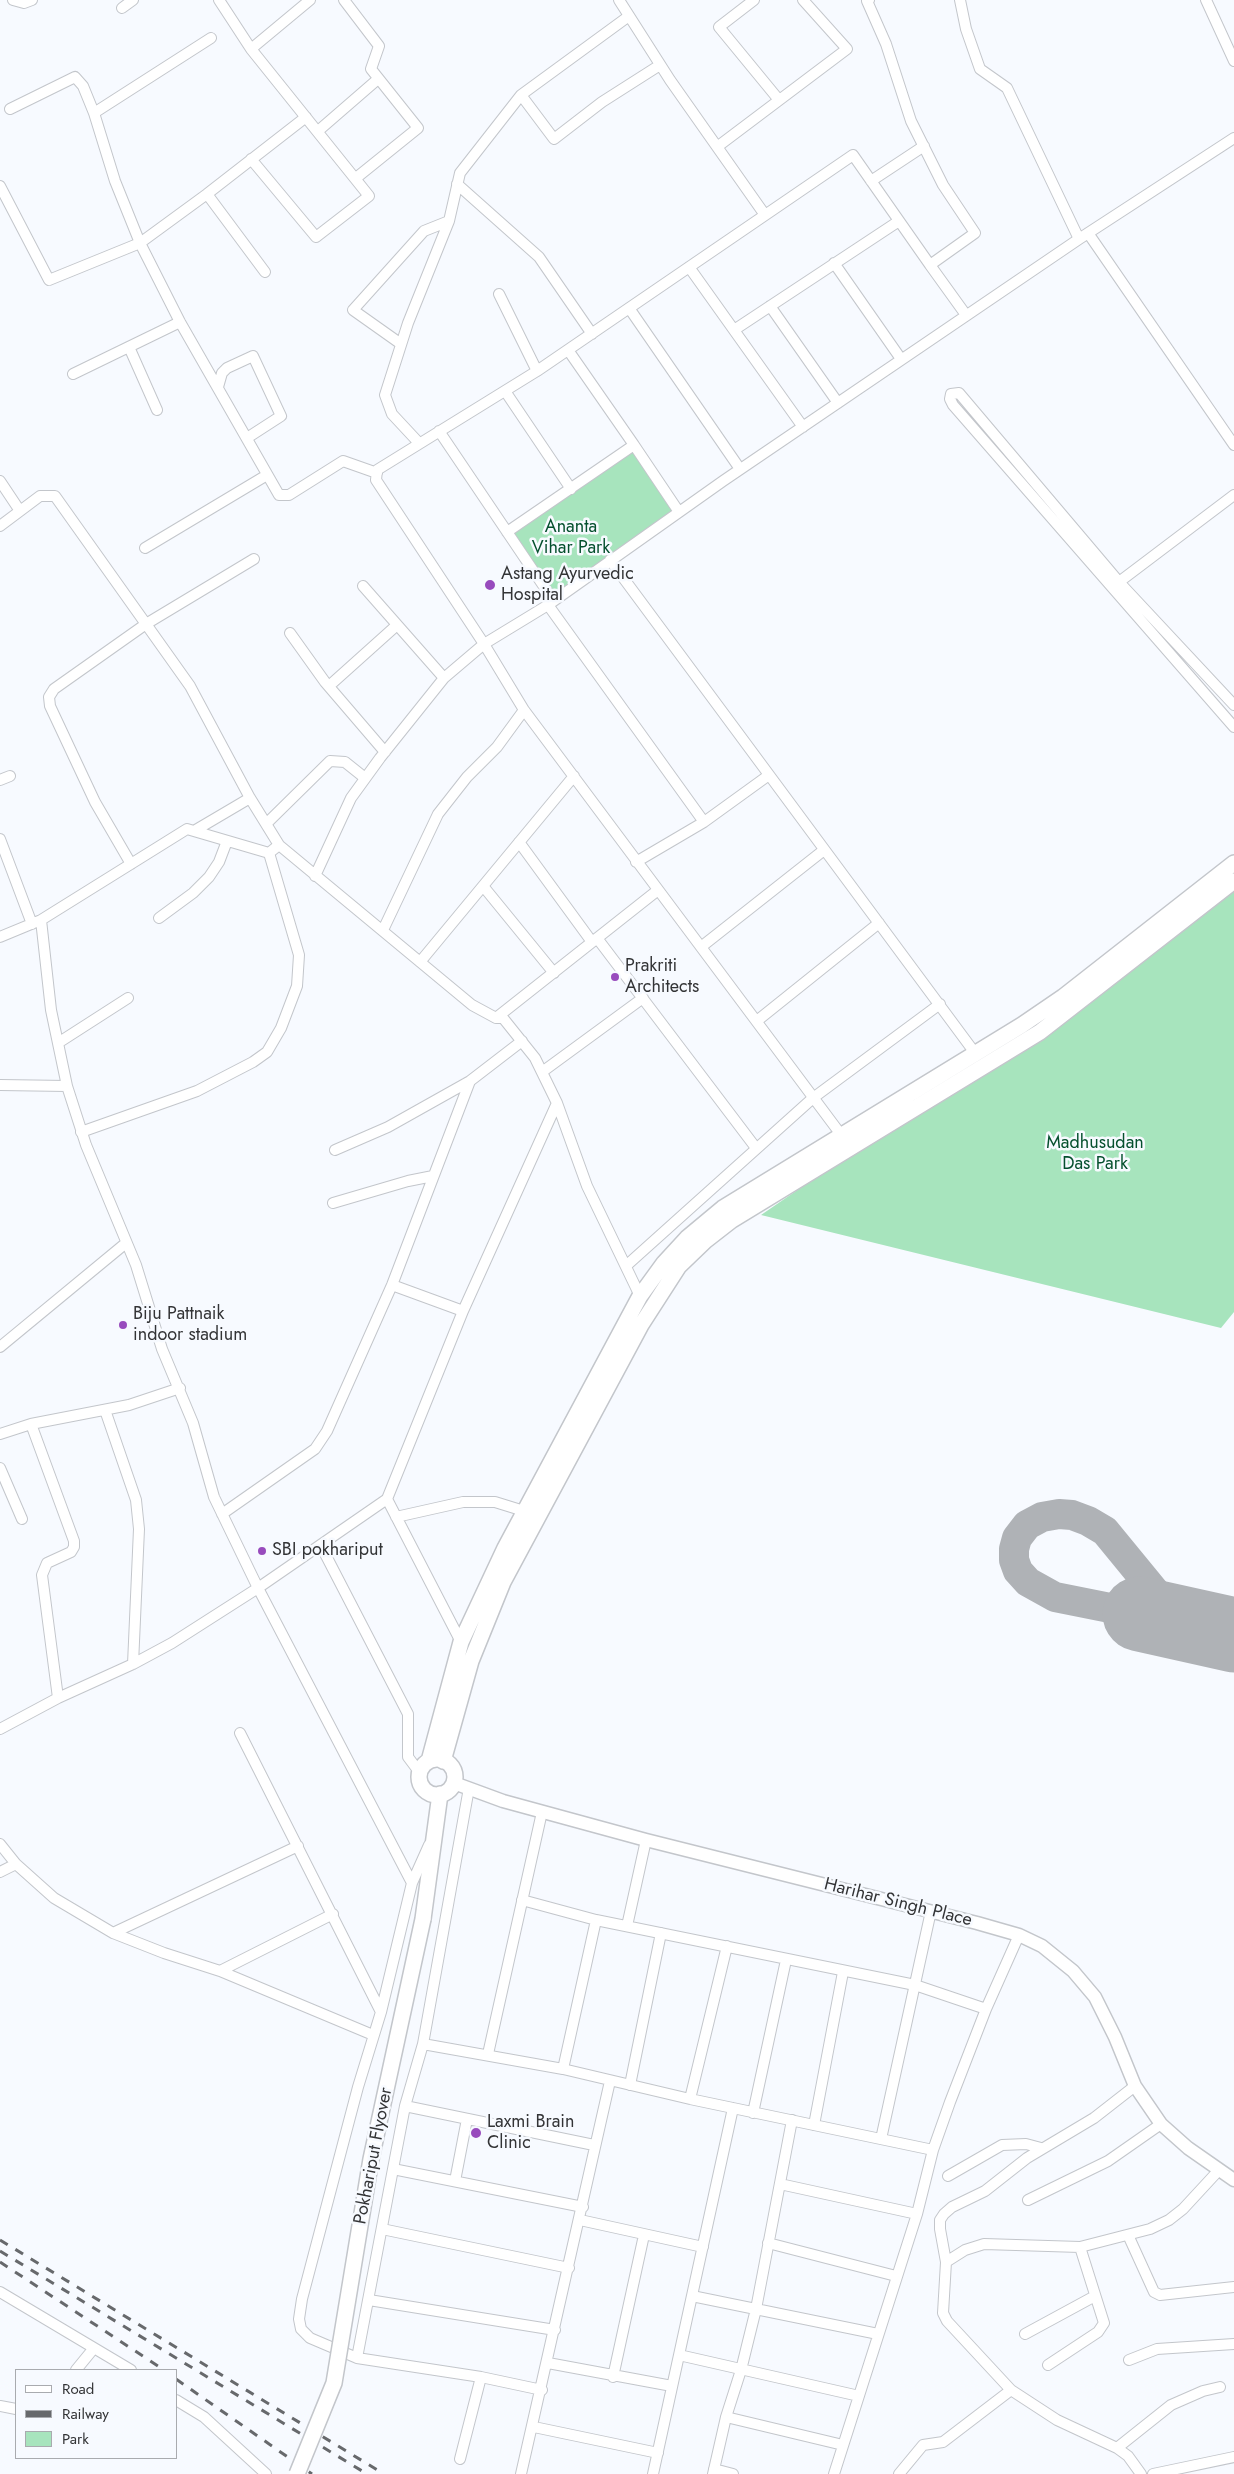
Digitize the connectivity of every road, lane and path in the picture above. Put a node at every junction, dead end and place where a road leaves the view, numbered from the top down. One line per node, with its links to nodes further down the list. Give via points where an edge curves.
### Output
1 (14, 0): 2 (street, via 24,3)
2 (32, 0)
3 (133, 0): 13 (street)
4 (219, 0): 16 (street)
5 (310, 0): 16 (street)
6 (344, 0): 20 (street, via 379,46 371,69)
7 (619, 0): 14 (street)
8 (754, 0): 22 (street, via 719,27)
9 (803, 0): 22 (street, via 847,49)
10 (869, 0): 28 (street, via 911,121)
11 (960, 0): 40 (street, via 980,69 1008,88)
12 (1206, 0): 17 (street)
13 (122, 8)
14 (629, 16): 19 (street); 21 (street)
15 (211, 38): 24 (street)
16 (251, 49): 25 (street)
17 (1231, 49): 18 (street)
18 (1234, 62)
19 (660, 65): 21 (street, via 602,102 554,139); 29 (street)
20 (378, 80): 26 (street); 31 (street, via 418,128)
21 (521, 95): 33 (street, via 460,173)
22 (779, 100): 29 (street)
23 (10, 109): 24 (street, via 75,77 83,86)
24 (94, 113): 41 (street, via 115,181)
25 (306, 117): 26 (street); 30 (street)
26 (318, 131): 31 (street)
27 (1234, 138): 39 (street)
28 (924, 146): 32 (street); 43 (street, via 943,185 975,233)
29 (717, 147): 36 (street)
30 (250, 159): 31 (street, via 316,237 369,196); 35 (street)
31 (356, 178)
32 (871, 181): 36 (street, via 853,155); 38 (street)
33 (457, 184): 37 (street); 52 (street, via 540,257)
34 (0, 186): 41 (street, via 49,280)
35 (207, 194): 41 (street); 45 (street)
36 (765, 215): 44 (street)
37 (449, 221): 53 (street); 53 (street, via 424,231 353,310)
38 (899, 221): 42 (street); 43 (street)
39 (1088, 232): 40 (street); 68 (street)
40 (1079, 239): 49 (street)
41 (140, 243): 50 (street)
42 (834, 263): 47 (street); 56 (street)
43 (930, 265): 49 (street)
44 (689, 267): 48 (street); 51 (street)
45 (265, 272)
46 (499, 294): 57 (street)
47 (770, 306): 51 (street); 61 (street)
48 (629, 308): 52 (street); 69 (street)
49 (966, 315): 56 (street)
50 (180, 322): 54 (street); 59 (street)
51 (734, 330): 63 (street)
52 (592, 334): 55 (street)
53 (402, 344): 66 (street, via 385,395 392,414)
54 (129, 347): 58 (street); 62 (street)
55 (568, 350): 57 (street); 67 (street)
56 (901, 359): 61 (street)
57 (537, 371): 60 (street)
58 (73, 374)
59 (218, 387): 65 (street); 65 (street, via 226,368 253,356 281,416)
60 (505, 391): 64 (street); 73 (street)
61 (838, 403): 63 (street)
62 (158, 410)
63 (803, 426): 69 (street)
64 (439, 431): 66 (street); 78 (street)
65 (246, 438): 71 (street)
66 (419, 443): 70 (street)
67 (634, 445): 73 (street); 76 (street)
68 (1234, 445)
69 (740, 469): 76 (street)
70 (377, 473): 71 (street, via 343,461 289,495 279,495); 88 (street, via 376,480)
71 (267, 475): 79 (street)
72 (0, 481): 75 (street)
73 (571, 489): 78 (street)
74 (1234, 495): 82 (street)
75 (20, 511): 77 (street); 85 (street, via 40,496 55,496)
76 (679, 512): 81 (street)
77 (0, 526)
78 (508, 532): 84 (street)
79 (145, 548)
80 (254, 559): 85 (street)
81 (610, 560): 84 (street); 95 (street)
82 (1115, 585): 82 (street, via 953,405 951,394 959,392); 91 (street); 93 (street)
83 (363, 586): 86 (street)
84 (550, 602): 88 (street); 99 (street)
85 (146, 624): 98 (street, via 190,686); 109 (street, via 54,689 49,697 50,706 96,802)
86 (397, 625): 89 (street); 90 (street)
87 (290, 633): 90 (street)
88 (484, 644): 89 (street); 92 (street)
89 (444, 678): 94 (street)
90 (329, 686): 94 (street)
91 (1234, 705)
92 (524, 710): 96 (street); 118 (street, via 497,747 467,777 438,814)
93 (1234, 727)
94 (385, 752): 97 (street)
95 (769, 775): 99 (street); 106 (street)
96 (574, 776): 104 (street); 108 (street)
97 (365, 778): 100 (street, via 345,762 330,761); 111 (street, via 351,798)
98 (250, 798): 100 (street); 101 (street)
99 (704, 822): 108 (street)
100 (266, 824): 105 (street)
101 (194, 831): 103 (street); 109 (street, via 182,831)
102 (0, 839): 116 (street)
103 (227, 841): 107 (street); 115 (street, via 208,877 193,893)
104 (519, 842): 113 (street); 120 (street)
105 (279, 845): 107 (street); 111 (street)
106 (824, 850): 117 (street); 121 (street)
107 (269, 852): 138 (street, via 299,955 297,986 266,1052 197,1091)
108 (636, 862): 114 (street)
109 (131, 864): 116 (street)
110 (1234, 864): 131 (main road, via 1063,997)
111 (315, 876): 118 (street)
112 (1234, 881): 167 (main road, via 1040,1032 732,1220 679,1266 641,1324 503,1582)
113 (483, 886): 122 (street); 123 (street)
114 (658, 890): 120 (street); 121 (street)
115 (159, 918)
116 (37, 922): 119 (street); 130 (street)
117 (878, 923): 126 (street); 128 (street)
118 (383, 930): 122 (street)
119 (0, 937)
120 (594, 940): 123 (street); 125 (street)
121 (701, 947): 128 (street)
122 (420, 962): 127 (street, via 472,1005)
123 (554, 972): 127 (street)
124 (128, 998): 130 (street)
125 (643, 998): 132 (street); 140 (street)
126 (940, 1004): 131 (street); 136 (street)
127 (496, 1018): 129 (street, via 503,1018)
128 (758, 1020): 136 (street)
129 (522, 1041): 132 (street); 133 (street)
130 (58, 1043): 135 (street)
131 (975, 1053): 139 (main road)
132 (542, 1072): 137 (street)
133 (470, 1081): 141 (street, via 388,1127); 142 (street)
134 (0, 1085): 135 (street)
135 (67, 1086): 138 (street)
136 (812, 1098): 139 (street); 140 (street)
137 (557, 1103): 145 (street, via 587,1186); 148 (street)
138 (81, 1132): 144 (street)
139 (842, 1136): 147 (main road, via 723,1208 664,1263)
140 (756, 1148): 145 (street)
141 (335, 1150)
142 (434, 1176): 143 (street); 146 (street)
143 (333, 1203)
144 (126, 1243): 149 (street); 150 (street, via 154,1317 162,1349)
145 (627, 1265): 147 (street)
146 (392, 1285): 148 (street); 157 (street, via 327,1432 315,1449)
147 (640, 1296): 156 (main road)
148 (463, 1311): 155 (street)
149 (0, 1347)
150 (180, 1388): 151 (street); 157 (street)
151 (105, 1410): 152 (street); 163 (street, via 136,1500 139,1529)
152 (31, 1424): 153 (street); 164 (street, via 74,1541 71,1552 47,1563 42,1574)
153 (0, 1434)
154 (0, 1468): 159 (street)
155 (386, 1499): 158 (street); 160 (street)
156 (524, 1511): 158 (street, via 495,1502 463,1502); 162 (main road)
157 (222, 1514): 161 (street)
158 (396, 1517): 162 (street)
159 (22, 1519)
160 (321, 1546): 161 (street); 167 (street, via 408,1714 408,1757)
161 (258, 1588): 163 (street); 178 (street)
162 (461, 1642): 167 (main road)
163 (133, 1664): 164 (street)
164 (58, 1698): 165 (street)
165 (0, 1729)
166 (240, 1733): 175 (street)
167 (431, 1765): 168 (main road, via 451,1766); 170 (main road, via 420,1782 423,1788)
168 (454, 1783): 169 (street, Harihar Singh Place); 170 (main road)
169 (469, 1788): 171 (street, Harihar Singh Place); 195 (street)
170 (440, 1794): 172 (main road, Pokhariput Flyover)
171 (542, 1812): 173 (street, Harihar Singh Place); 179 (street)
172 (434, 1833): 178 (street); 270 (main road, Pokhariput Flyover, bridge, via 423,1919 371,2159 334,2383)
173 (646, 1840): 180 (street, Harihar Singh Place); 183 (street)
174 (0, 1844): 176 (street)
175 (298, 1846): 181 (street); 184 (street)
176 (16, 1864): 177 (street); 184 (street, via 54,1898)
177 (0, 1872)
178 (412, 1883): 193 (street)
179 (522, 1900): 182 (street); 196 (street)
180 (932, 1911): 186 (street, Harihar Singh Place); 191 (street)
181 (333, 1914): 189 (street); 193 (street)
182 (596, 1920): 183 (street); 197 (street)
183 (627, 1926): 185 (street)
184 (113, 1933): 189 (street)
185 (662, 1933): 187 (street); 199 (street)
186 (1019, 1935): 192 (street); 200 (street, Harihar Singh Place, via 1042,1946 1072,1970 1095,1998)
187 (728, 1946): 188 (street); 201 (street)
188 (786, 1960): 190 (street); 204 (street)
189 (220, 1971): 194 (street)
190 (843, 1972): 191 (street); 208 (street)
191 (915, 1985): 192 (street); 209 (street)
192 (986, 2009): 212 (street)
193 (381, 2012): 194 (street)
194 (372, 2035): 244 (street, via 304,2289 299,2319 301,2329 310,2338)
195 (423, 2044): 196 (street); 202 (street)
196 (488, 2054): 197 (street)
197 (563, 2069): 198 (street)
198 (610, 2082): 199 (street); 210 (street)
199 (630, 2085): 201 (street)
200 (1136, 2086): 207 (street, Harihar Singh Place); 211 (street, via 1094,2118)
201 (690, 2099): 203 (street)
202 (405, 2106): 205 (street); 213 (street)
203 (733, 2108): 204 (street); 227 (street)
204 (753, 2113): 206 (street)
205 (467, 2119): 210 (street); 216 (street)
206 (792, 2120): 208 (street); 218 (street)
207 (1161, 2124): 214 (street, Harihar Singh Place); 219 (street, via 1108,2160)
208 (814, 2125): 209 (street)
209 (881, 2139): 212 (street)
210 (594, 2145): 220 (street)
211 (1041, 2148): 215 (street, via 1026,2144 1002,2145); 229 (street, via 985,2191 944,2214 940,2229)
212 (933, 2150): 221 (street)
213 (393, 2169): 216 (street); 223 (street)
214 (1219, 2170): 217 (street, Harihar Singh Place); 225 (street, via 1169,2220)
215 (948, 2176)
216 (455, 2180): 220 (street)
217 (1234, 2180)
218 (780, 2184): 221 (street); 226 (street)
219 (1028, 2200)
220 (583, 2207): 222 (street)
221 (917, 2214): 231 (street)
222 (580, 2220): 224 (street); 230 (street)
223 (382, 2229): 230 (street); 236 (street)
224 (644, 2235): 227 (street); 252 (street)
225 (1128, 2235): 228 (street); 232 (street, via 1154,2292 1160,2295)
226 (768, 2243): 231 (street); 237 (street)
227 (703, 2247): 234 (street)
228 (1080, 2247): 229 (street, via 991,2242 974,2246); 235 (street)
229 (946, 2262): 256 (street, via 943,2313)
230 (569, 2268): 238 (street)
231 (896, 2276): 239 (street)
232 (1234, 2287)
233 (0, 2292): 242 (street)
234 (692, 2296): 237 (street); 243 (street)
235 (1096, 2296): 240 (street); 247 (street, via 1104,2318 1103,2327)
236 (369, 2300): 238 (street); 244 (street)
237 (756, 2309): 239 (street); 250 (street)
238 (555, 2330): 246 (street)
239 (878, 2334): 257 (street)
240 (1025, 2334)
241 (1234, 2344): 245 (street, via 1157,2349)
242 (94, 2348): 248 (street); 249 (street)
243 (679, 2355): 250 (street); 253 (street)
244 (357, 2358): 251 (street)
245 (1129, 2360)
246 (548, 2363): 252 (street); 255 (street)
247 (1048, 2365)
248 (77, 2369)
249 (129, 2369)
250 (741, 2370): 257 (street); 261 (street)
251 (481, 2377): 255 (street); 267 (street)
252 (614, 2377): 253 (street)
253 (672, 2386): 265 (street)
254 (1220, 2387): 264 (street, via 1171,2405)
255 (542, 2390): 262 (street)
256 (1011, 2390): 264 (street, via 1057,2420); 275 (street, via 943,2442 923,2445)
257 (859, 2396): 263 (street)
258 (178, 2401): 269 (street, via 204,2417)
259 (0, 2406): 260 (street)
260 (15, 2409)
261 (726, 2417): 263 (street); 268 (street)
262 (534, 2427): 265 (street); 271 (street)
263 (843, 2445): 274 (street)
264 (1117, 2448): 276 (street, via 1128,2456)
265 (658, 2453): 272 (street)
266 (1234, 2457): 277 (street)
267 (460, 2459)
268 (714, 2472): 273 (street)
269 (266, 2474)
270 (297, 2474)
271 (521, 2474)
272 (653, 2474)
273 (733, 2474)
274 (834, 2474)
275 (899, 2474)
276 (1141, 2474)
277 (1153, 2474)

